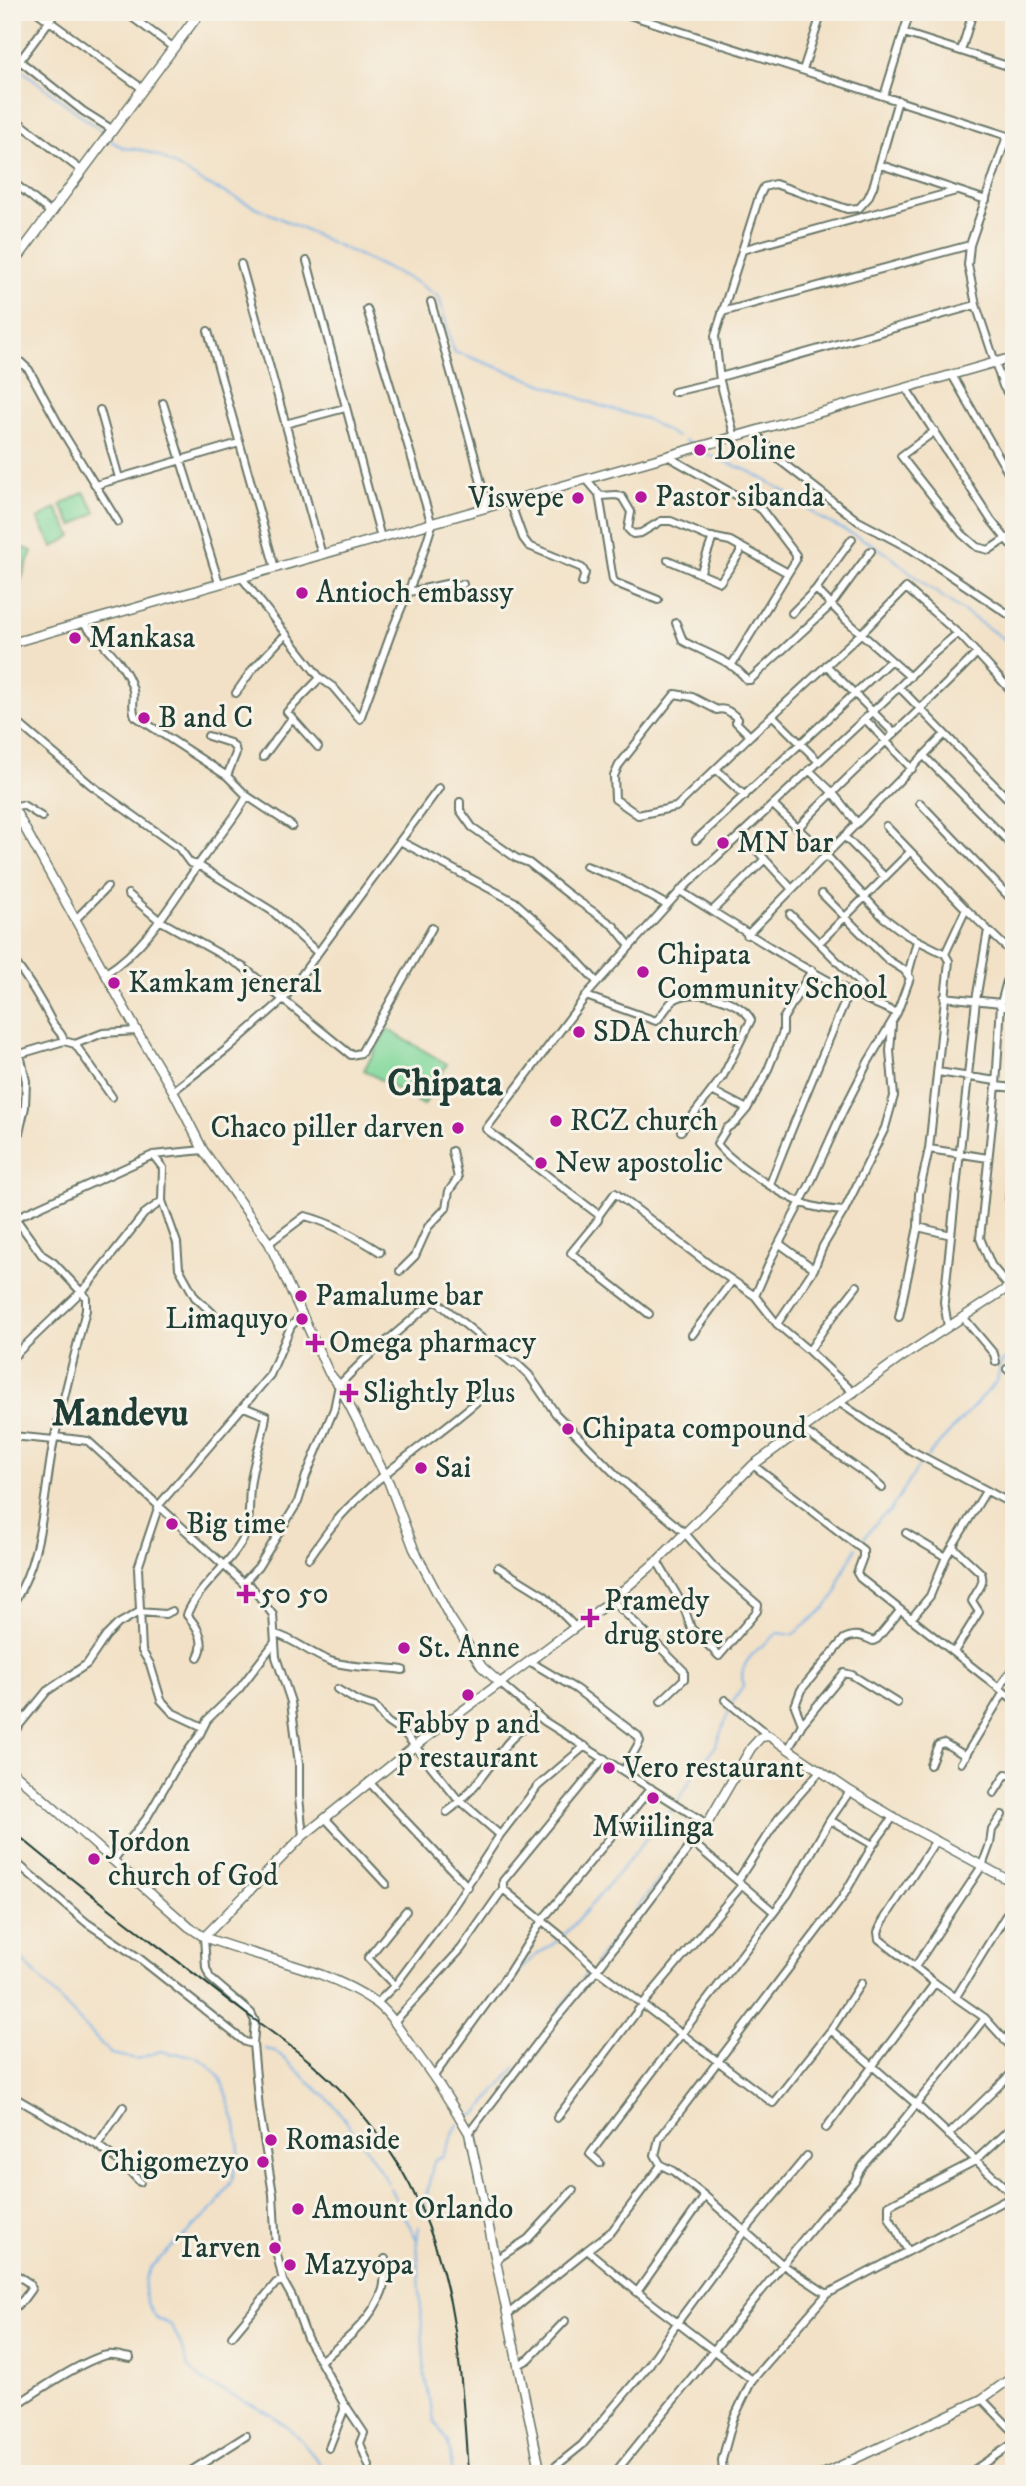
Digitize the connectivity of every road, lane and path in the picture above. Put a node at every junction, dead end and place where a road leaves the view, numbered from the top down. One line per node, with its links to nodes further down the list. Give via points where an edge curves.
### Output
1 (37, 12): 9 (street)
2 (56, 12): 9 (street)
3 (125, 12): 11 (street)
4 (200, 12): 11 (main road)
5 (620, 12): 15 (street)
6 (822, 12): 15 (street)
7 (910, 12): 10 (street)
8 (973, 12): 12 (street)
9 (50, 21): 13 (street); 17 (street)
10 (904, 33): 12 (street); 18 (street)
11 (174, 48): 17 (main road)
12 (961, 51): 14 (street)
13 (20, 61): 16 (street); 21 (street)
14 (1014, 68)
15 (803, 70): 18 (street)
16 (12, 71)
17 (143, 89): 21 (main road)
18 (884, 96): 19 (street)
19 (898, 100): 22 (street); 23 (street)
20 (12, 117): 24 (street)
21 (113, 130): 24 (main road)
22 (1011, 137): 27 (street)
23 (881, 164): 26 (street); 31 (street, via 869,198 859,208 767,185)
24 (82, 171): 28 (main road)
25 (12, 181): 28 (street)
26 (956, 191): 27 (street); 31 (street)
27 (985, 200): 30 (street)
28 (51, 212): 32 (main road)
29 (12, 243): 32 (street)
30 (970, 245): 37 (street, via 968,265); 39 (street)
31 (742, 250): 39 (street)
32 (23, 251): 35 (main road)
33 (307, 261): 50 (street)
34 (241, 264): 52 (street)
35 (12, 265)
36 (430, 302): 65 (street)
37 (976, 305): 43 (street); 45 (street)
38 (367, 309): 67 (street)
39 (722, 312): 45 (street, via 715,343)
40 (208, 331): 56 (street)
41 (12, 354): 62 (street, via 29,370)
42 (1014, 357): 43 (street)
43 (996, 363): 44 (street); 49 (street)
44 (952, 375): 46 (street); 61 (street)
45 (720, 379): 47 (street); 55 (street)
46 (906, 388): 53 (street); 54 (street)
47 (674, 392)
48 (163, 403): 58 (street)
49 (1014, 403)
50 (345, 408): 52 (street); 69 (street)
51 (100, 410): 59 (street)
52 (285, 424): 75 (street)
53 (935, 431): 70 (street); 70 (street, via 901,456 962,534 978,547 989,550)
54 (755, 433): 55 (street); 89 (street, via 778,459 858,521 911,549)
55 (736, 438): 57 (street)
56 (239, 443): 58 (street); 77 (street)
57 (669, 457): 60 (street); 78 (street, via 762,510 796,555)
58 (181, 460): 59 (street); 81 (street)
59 (119, 478): 62 (street)
60 (587, 480): 63 (street); 64 (street)
61 (1014, 483)
62 (96, 485): 66 (street)
63 (600, 496): 68 (street, via 622,497 631,512 628,529 633,534 668,521); 86 (street, via 613,580)
64 (510, 502): 65 (street); 82 (street, via 526,543 582,568)
65 (487, 508): 67 (street)
66 (118, 522)
67 (432, 525): 69 (street); 85 (street)
68 (713, 537): 72 (street); 79 (street)
69 (381, 538): 75 (street)
70 (1007, 538): 73 (street)
71 (852, 539): 84 (street)
72 (740, 547): 78 (street); 79 (street, via 722,581)
73 (1014, 549)
74 (871, 551): 87 (street)
75 (322, 555): 77 (street)
76 (667, 560): 79 (street)
77 (275, 568): 80 (street)
78 (788, 573): 99 (street)
79 (700, 574)
80 (242, 578): 81 (street); 93 (street)
81 (219, 583): 91 (street)
82 (582, 583)
83 (463, 584): 85 (street)
84 (816, 589): 87 (street); 88 (street)
85 (409, 593): 101 (street, via 360,719)
86 (658, 600)
87 (831, 605): 94 (street); 99 (street, via 750,680)
88 (792, 613)
89 (1014, 618)
90 (676, 623): 99 (street, via 680,639)
91 (84, 624): 95 (street); 126 (street, via 123,669 134,693 135,716)
92 (958, 633): 94 (street, via 906,588); 96 (street); 100 (street)
93 (286, 634): 101 (street); 104 (street)
94 (861, 634): 97 (street); 98 (street)
95 (12, 643)
96 (977, 653): 102 (street); 107 (street)
97 (891, 660): 100 (street); 105 (street)
98 (827, 665): 105 (street); 109 (street)
99 (731, 666)
100 (910, 677): 103 (street)
101 (320, 678): 111 (street, via 288,709)
102 (1010, 686): 106 (street)
103 (899, 687): 107 (street); 108 (street)
104 (236, 692)
105 (853, 694): 108 (street); 118 (street)
106 (1014, 694)
107 (921, 710): 113 (street); 114 (street)
108 (872, 712): 112 (street); 113 (street)
109 (772, 716): 115 (street); 118 (street)
110 (12, 718): 149 (street)
111 (292, 718): 119 (street); 121 (street)
112 (865, 719): 117 (street); 122 (street)
113 (894, 733): 117 (street)
114 (944, 735): 120 (street); 134 (street)
115 (750, 736): 124 (street); 124 (street, via 730,711 675,694 623,757 614,776 615,799 638,815 676,807)
116 (208, 737): 126 (street, via 235,748)
117 (885, 741): 123 (street); 128 (street)
118 (800, 744): 122 (street); 130 (street)
119 (318, 747)
120 (924, 756): 123 (street); 145 (street)
121 (263, 757)
122 (818, 761): 125 (street)
123 (912, 769): 137 (street)
124 (717, 770): 130 (street)
125 (809, 770): 128 (street); 133 (street)
126 (226, 776): 129 (street)
127 (439, 788): 144 (street)
128 (832, 792): 137 (street); 140 (street)
129 (247, 796): 138 (street); 149 (street)
130 (745, 796): 143 (street)
131 (460, 802): 171 (street, via 472,827 530,863 614,926)
132 (920, 803): 158 (street)
133 (773, 805): 140 (street); 141 (street)
134 (1014, 805)
135 (13, 807): 136 (street, via 23,805); 164 (street)
136 (42, 817)
137 (857, 823): 142 (street)
138 (292, 826)
139 (886, 826): 146 (street)
140 (799, 828): 147 (street)
141 (742, 834): 148 (street); 154 (street)
142 (844, 836): 147 (street); 151 (street)
143 (696, 840)
144 (400, 841): 172 (street); 179 (street, via 515,902)
145 (1014, 847)
146 (910, 852): 151 (street); 160 (street)
147 (825, 855): 153 (street); 157 (street)
148 (765, 859): 153 (street); 161 (street)
149 (198, 865): 165 (street); 172 (street, via 272,911)
150 (586, 866): 159 (street)
151 (885, 877): 157 (street)
152 (107, 887): 164 (street)
153 (791, 888): 168 (street)
154 (680, 891): 159 (street); 161 (street)
155 (128, 894): 165 (street)
156 (822, 894): 163 (street)
157 (864, 897): 163 (street); 169 (street, via 883,917)
158 (1014, 902)
159 (667, 905): 171 (street)
160 (966, 909): 167 (street); 173 (street)
161 (712, 911): 168 (street)
162 (790, 914): 170 (street)
163 (846, 916): 170 (street); 178 (street)
164 (75, 920): 177 (street)
165 (159, 920): 177 (street, via 132,953); 184 (street, via 221,953)
166 (432, 928): 184 (street, via 361,1053 351,1055)
167 (988, 930): 174 (street); 185 (street)
168 (747, 935): 176 (street)
169 (918, 941): 173 (street); 178 (street)
170 (819, 943): 182 (street, via 860,985)
171 (630, 946): 179 (street)
172 (318, 953): 184 (street)
173 (945, 954): 183 (street, via 949,961)
174 (1014, 955): 186 (street)
175 (12, 958): 191 (street)
176 (812, 970): 180 (street); 202 (street, via 783,1019 783,1032)
177 (106, 973): 190 (street)
178 (908, 974): 188 (street)
179 (597, 982): 181 (street)
180 (849, 992): 182 (street); 212 (street)
181 (586, 996): 200 (street, via 656,1021 680,997 715,997 738,1006 751,1020); 217 (street, via 486,1129)
182 (859, 997): 188 (street)
183 (944, 997): 185 (street); 195 (street)
184 (284, 999): 199 (street)
185 (976, 1000): 186 (street); 196 (street)
186 (1001, 1005): 187 (street); 197 (street)
187 (1014, 1008)
188 (897, 1013): 189 (street)
189 (892, 1022): 215 (street); 216 (street, via 892,1109)
190 (137, 1031): 192 (street, via 103,1033); 199 (street)
191 (64, 1041): 192 (street); 193 (street)
192 (75, 1044): 201 (street)
193 (20, 1054): 194 (street); 211 (street, via 25,1107)
194 (12, 1057)
195 (938, 1072): 196 (street); 204 (street)
196 (969, 1076): 197 (street); 208 (street)
197 (996, 1083): 198 (street); 210 (street)
198 (1014, 1088)
199 (173, 1091): 205 (street)
200 (712, 1091): 202 (street); 203 (street)
201 (112, 1097)
202 (747, 1109): 212 (street, via 727,1128 718,1146)
203 (681, 1131)
204 (929, 1149): 208 (street); 219 (street, via 919,1194)
205 (204, 1150): 207 (street); 221 (street)
206 (452, 1151): 226 (street, via 458,1178 449,1191 446,1208)
207 (153, 1155): 214 (street, via 163,1168); 218 (street)
208 (960, 1155): 210 (street); 220 (street)
209 (1014, 1156): 213 (street)
210 (988, 1158): 229 (street, via 980,1238 991,1265)
211 (12, 1183): 218 (street)
212 (770, 1184): 215 (street)
213 (1009, 1199)
214 (162, 1201): 230 (street, via 144,1214); 236 (street, via 177,1243 179,1269 195,1297)
215 (801, 1202): 216 (street); 222 (street)
216 (844, 1211): 225 (street)
217 (599, 1215): 227 (street, via 615,1194); 232 (street, via 571,1254)
218 (14, 1219): 224 (street); 230 (street, via 42,1255)
219 (918, 1227): 220 (street); 234 (street)
220 (951, 1235): 238 (street, via 944,1302)
221 (269, 1243): 223 (street, via 305,1216 353,1235); 233 (street)
222 (780, 1244): 225 (street); 231 (street)
223 (380, 1252)
224 (12, 1256)
225 (814, 1269): 237 (street)
226 (400, 1271)
227 (733, 1281): 231 (street); 239 (street)
228 (858, 1286): 240 (street)
229 (1012, 1289): 235 (street)
230 (82, 1291): 241 (street); 252 (street, via 86,1310)
231 (755, 1296): 237 (street)
232 (649, 1314)
233 (302, 1315): 245 (street); 249 (street, via 291,1326 270,1375)
234 (899, 1317)
235 (963, 1317): 238 (street); 242 (street)
236 (218, 1318)
237 (777, 1324): 240 (street)
238 (948, 1328): 246 (street)
239 (692, 1335)
240 (809, 1351): 246 (street)
241 (12, 1356)
242 (996, 1362)
243 (1007, 1369): 244 (street)
244 (1014, 1376)
245 (339, 1385): 254 (street); 259 (street, via 435,1300 529,1375 582,1441); 267 (street, via 298,1502)
246 (854, 1393): 248 (street)
247 (483, 1396): 254 (street)
248 (840, 1403): 250 (street); 256 (street, via 909,1450)
249 (244, 1408): 257 (street); 265 (street, via 266,1416 250,1481 247,1531)
250 (801, 1429): 253 (street); 255 (street)
251 (12, 1436): 252 (street)
252 (55, 1439): 257 (street, via 88,1441); 269 (street, via 36,1546 25,1584)
253 (753, 1465): 259 (street); 271 (street, via 863,1550 858,1576)
254 (385, 1474): 263 (street, via 328,1530); 282 (street, via 414,1549 449,1616 482,1667)
255 (882, 1488)
256 (986, 1491): 258 (street); 261 (street)
257 (159, 1505): 265 (street); 272 (street, via 138,1568)
258 (1014, 1505)
259 (684, 1532): 264 (street); 264 (street, via 713,1566 758,1605 719,1656 691,1628)
260 (906, 1533): 262 (street)
261 (953, 1547): 262 (street); 277 (street, via 983,1578 972,1601 979,1612)
262 (946, 1557): 273 (street, via 930,1596)
263 (309, 1558)
264 (657, 1561): 268 (street)
265 (225, 1566): 267 (street); 278 (street, via 187,1615 202,1639)
266 (498, 1567): 274 (street, via 545,1596)
267 (243, 1583): 275 (street, via 251,1586 273,1615)
268 (612, 1600): 274 (street); 287 (street, via 684,1671 684,1679)
269 (12, 1605)
270 (172, 1611): 272 (street)
271 (900, 1611): 273 (street); 290 (street, via 877,1639 861,1635 845,1639 798,1695 795,1706)
272 (139, 1612): 291 (street, via 142,1651 161,1700 173,1713); 292 (street, via 118,1623 87,1664 40,1698)
273 (911, 1619): 277 (street)
274 (575, 1626): 279 (street)
275 (275, 1634): 276 (street); 281 (street, via 346,1666)
276 (275, 1642): 291 (street); 317 (street, via 292,1713)
277 (954, 1652): 284 (street)
278 (198, 1657)
279 (529, 1661): 282 (street); 301 (street, via 638,1735 640,1741)
280 (1014, 1666): 284 (street)
281 (403, 1670)
282 (500, 1684): 289 (street); 294 (street)
283 (337, 1689): 294 (street, via 375,1707)
284 (1002, 1690): 286 (street); 297 (street)
285 (725, 1700): 293 (street)
286 (1014, 1700)
287 (661, 1701)
288 (897, 1703): 290 (street, via 844,1673)
289 (537, 1716): 295 (street); 309 (street, via 506,1744)
290 (802, 1724): 296 (street)
291 (203, 1727): 321 (street, via 139,1831 115,1858)
292 (12, 1734)
293 (769, 1735): 296 (street); 315 (street, via 751,1748)
294 (415, 1746): 305 (street); 309 (street)
295 (585, 1746): 298 (street); 316 (street, via 538,1786)
296 (789, 1748): 302 (street)
297 (966, 1756): 299 (street); 300 (street, via 944,1743 938,1745)
298 (604, 1758): 301 (street); 328 (street, via 503,1881)
299 (961, 1763)
300 (930, 1765)
301 (624, 1770): 306 (street)
302 (821, 1770): 307 (street); 324 (street, via 778,1819)
303 (12, 1771): 321 (street)
304 (1014, 1776): 308 (street, via 1006,1774)
305 (369, 1782): 313 (street); 327 (street)
306 (651, 1788): 315 (street); 332 (street)
307 (850, 1791): 312 (street); 314 (street)
308 (994, 1793)
309 (462, 1801): 310 (street); 316 (street)
310 (447, 1812)
311 (1002, 1815): 323 (street, via 992,1830)
312 (894, 1816): 318 (street); 320 (street)
313 (325, 1818): 317 (street); 326 (street)
314 (830, 1820): 320 (street); 331 (street)
315 (707, 1824): 319 (street)
316 (500, 1835): 327 (street)
317 (303, 1836): 333 (street)
318 (936, 1840): 323 (street); 334 (street, via 878,1932 879,1939)
319 (692, 1842): 324 (street); 335 (street)
320 (873, 1845): 350 (street, via 842,1898)
321 (109, 1857): 333 (street)
322 (12, 1859): 348 (street, via 87,1923)
323 (982, 1866): 325 (street); 334 (street)
324 (740, 1883): 331 (street); 341 (street)
325 (1014, 1883)
326 (386, 1884)
327 (468, 1887): 338 (street)
328 (503, 1889): 332 (street); 343 (street, via 461,1949)
329 (1014, 1902): 339 (street)
330 (406, 1911): 338 (street, via 368,1958)
331 (774, 1912): 346 (street)
332 (543, 1919): 335 (street); 353 (street)
333 (204, 1937): 340 (street, via 324,1976); 348 (street, via 207,1973 253,2015)
334 (915, 1967): 337 (street)
335 (597, 1970): 341 (street); 360 (street)
336 (862, 1983): 345 (street)
337 (935, 1983): 339 (street); 351 (street)
338 (394, 1986): 340 (street)
339 (956, 1997): 342 (street)
340 (377, 2003): 343 (street)
341 (642, 2005): 346 (street); 357 (street)
342 (985, 2018): 347 (street); 355 (street)
343 (394, 2022): 353 (street)
344 (1014, 2028): 347 (street)
345 (831, 2030): 350 (street, via 773,2103); 351 (street)
346 (680, 2033): 350 (street); 365 (street, via 590,2154)
347 (1005, 2041): 349 (street)
348 (253, 2044): 378 (street)
349 (1014, 2050)
350 (718, 2062): 366 (street, via 659,2139 655,2155)
351 (873, 2067): 355 (street); 359 (street)
352 (1014, 2071): 361 (street)
353 (434, 2076): 360 (street)
354 (12, 2096): 362 (street)
355 (916, 2104): 361 (street); 376 (street)
356 (123, 2106): 362 (street)
357 (557, 2118)
358 (1014, 2124): 364 (street)
359 (826, 2128)
360 (469, 2133): 375 (street)
361 (948, 2135): 364 (street)
362 (97, 2146): 367 (street)
363 (807, 2156): 371 (street)
364 (975, 2161): 370 (street); 373 (street, via 889,2205 889,2217)
365 (600, 2163)
366 (661, 2165): 369 (street); 372 (street, via 612,2231)
367 (140, 2182)
368 (573, 2190): 375 (street, via 527,2239)
369 (705, 2196): 371 (street); 379 (street)
370 (1014, 2196): 373 (street)
371 (744, 2232): 376 (street); 384 (street)
372 (587, 2250): 379 (street); 382 (street)
373 (908, 2251): 380 (street)
374 (384, 2259): 388 (street, via 383,2291 346,2339)
375 (497, 2259): 382 (street)
376 (783, 2264): 380 (street); 386 (street)
377 (12, 2272): 381 (street, via 31,2289)
378 (283, 2281): 385 (street, via 276,2283); 388 (street)
379 (637, 2292): 384 (street)
380 (827, 2294): 391 (street)
381 (12, 2310)
382 (508, 2315): 389 (street)
383 (565, 2321): 389 (street, via 529,2360)
384 (677, 2323): 386 (street); 401 (street, via 649,2365 582,2445)
385 (232, 2336)
386 (713, 2351): 391 (street); 402 (street)
387 (130, 2358): 394 (street, via 101,2357)
388 (320, 2361): 393 (street)
389 (518, 2365): 401 (street)
390 (1014, 2376): 392 (street)
391 (752, 2380): 403 (street, via 733,2420 722,2460)
392 (982, 2399): 395 (street); 404 (street)
393 (343, 2402): 398 (street); 399 (street, via 364,2433 360,2444)
394 (12, 2408)
395 (1014, 2432)
396 (246, 2436): 400 (street)
397 (1014, 2443): 405 (street)
398 (329, 2448)
399 (369, 2466)
400 (186, 2474)
401 (544, 2474)
402 (614, 2474)
403 (723, 2474)
404 (823, 2474)
405 (968, 2474)

